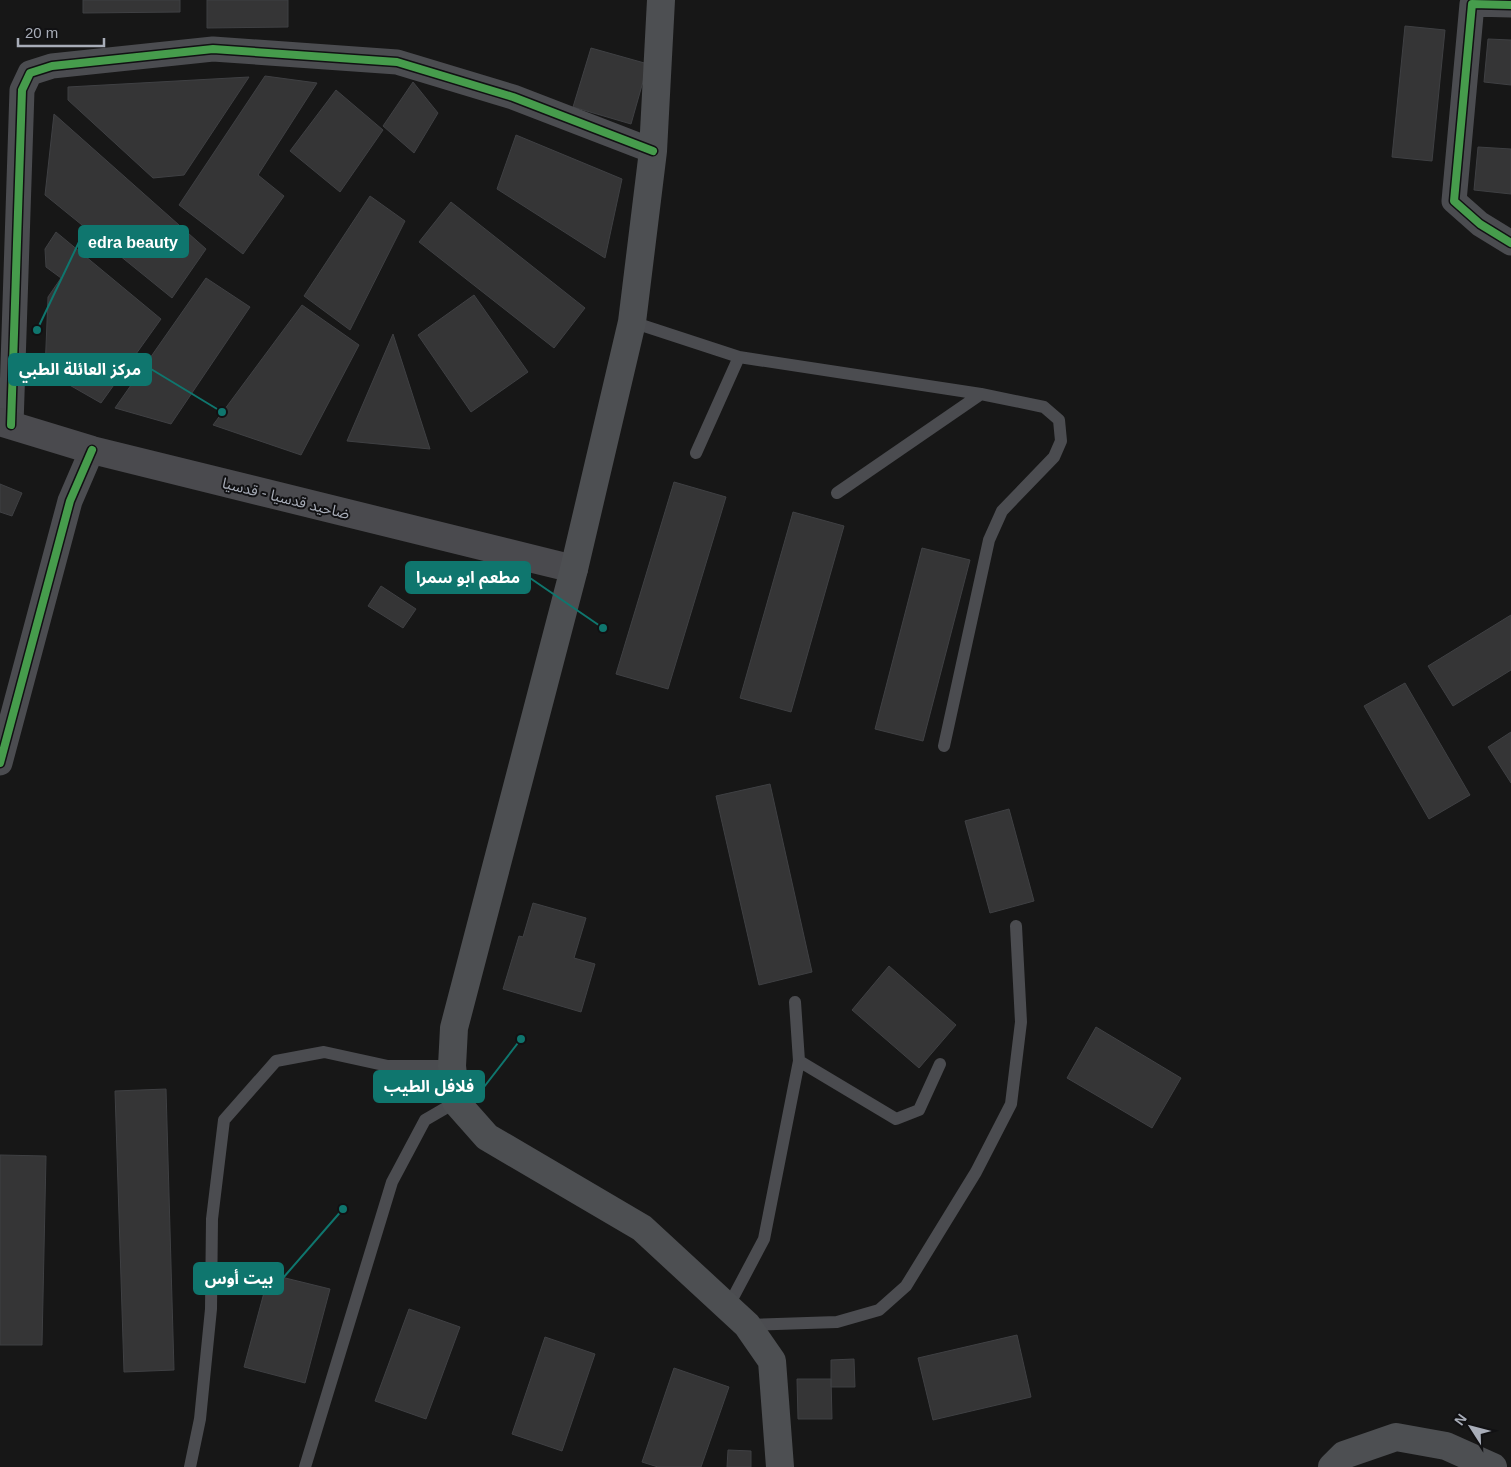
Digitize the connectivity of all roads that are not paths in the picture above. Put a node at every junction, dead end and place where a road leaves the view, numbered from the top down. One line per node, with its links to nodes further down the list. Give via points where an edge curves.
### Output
1 (661, 0): 3 (main road)
2 (1511, 5): 4 (street, via 1472,4 1454,201 1480,224)
3 (653, 151): 5 (main road); 8 (street, via 513,97 397,62 213,49 52,66 30,73 22,90)
4 (1511, 243)
5 (632, 322): 6 (lane); 12 (main road)
6 (739, 357): 7 (lane); 10 (lane)
7 (981, 394): 11 (lane); 13 (lane, via 1044,407 1059,420 1061,441 1054,457 1002,512 989,540)
8 (5, 424): 9 (main road, ضاحيد قدسيا - قدسيا)
9 (92, 450): 12 (main road, ضاحيد قدسيا - قدسيا); 14 (street, via 70,501)
10 (696, 453)
11 (837, 493)
12 (574, 569): 19 (main road, via 454,1028)
13 (944, 746)
14 (0, 763)
15 (1016, 926): 21 (lane, via 1021,1022 1011,1104 976,1172 906,1286 879,1310 837,1322)
16 (795, 1002): 17 (lane)
17 (799, 1061): 18 (lane, via 896,1119 919,1110); 21 (lane, via 764,1239)
18 (940, 1064)
19 (452, 1066): 20 (main road); 22 (lane, via 388,1066 324,1052 276,1061 224,1120 212,1219 211,1309 200,1419)
20 (456, 1102): 21 (main road, via 487,1137 642,1228); 23 (lane, via 424,1120 392,1182)
21 (737, 1316): 24 (main road, via 772,1361)
22 (190, 1467)
23 (305, 1467)
24 (780, 1467)
25 (1332, 1467): 26 (main road, via 1344,1455 1396,1436 1446,1446)
26 (1493, 1467)

